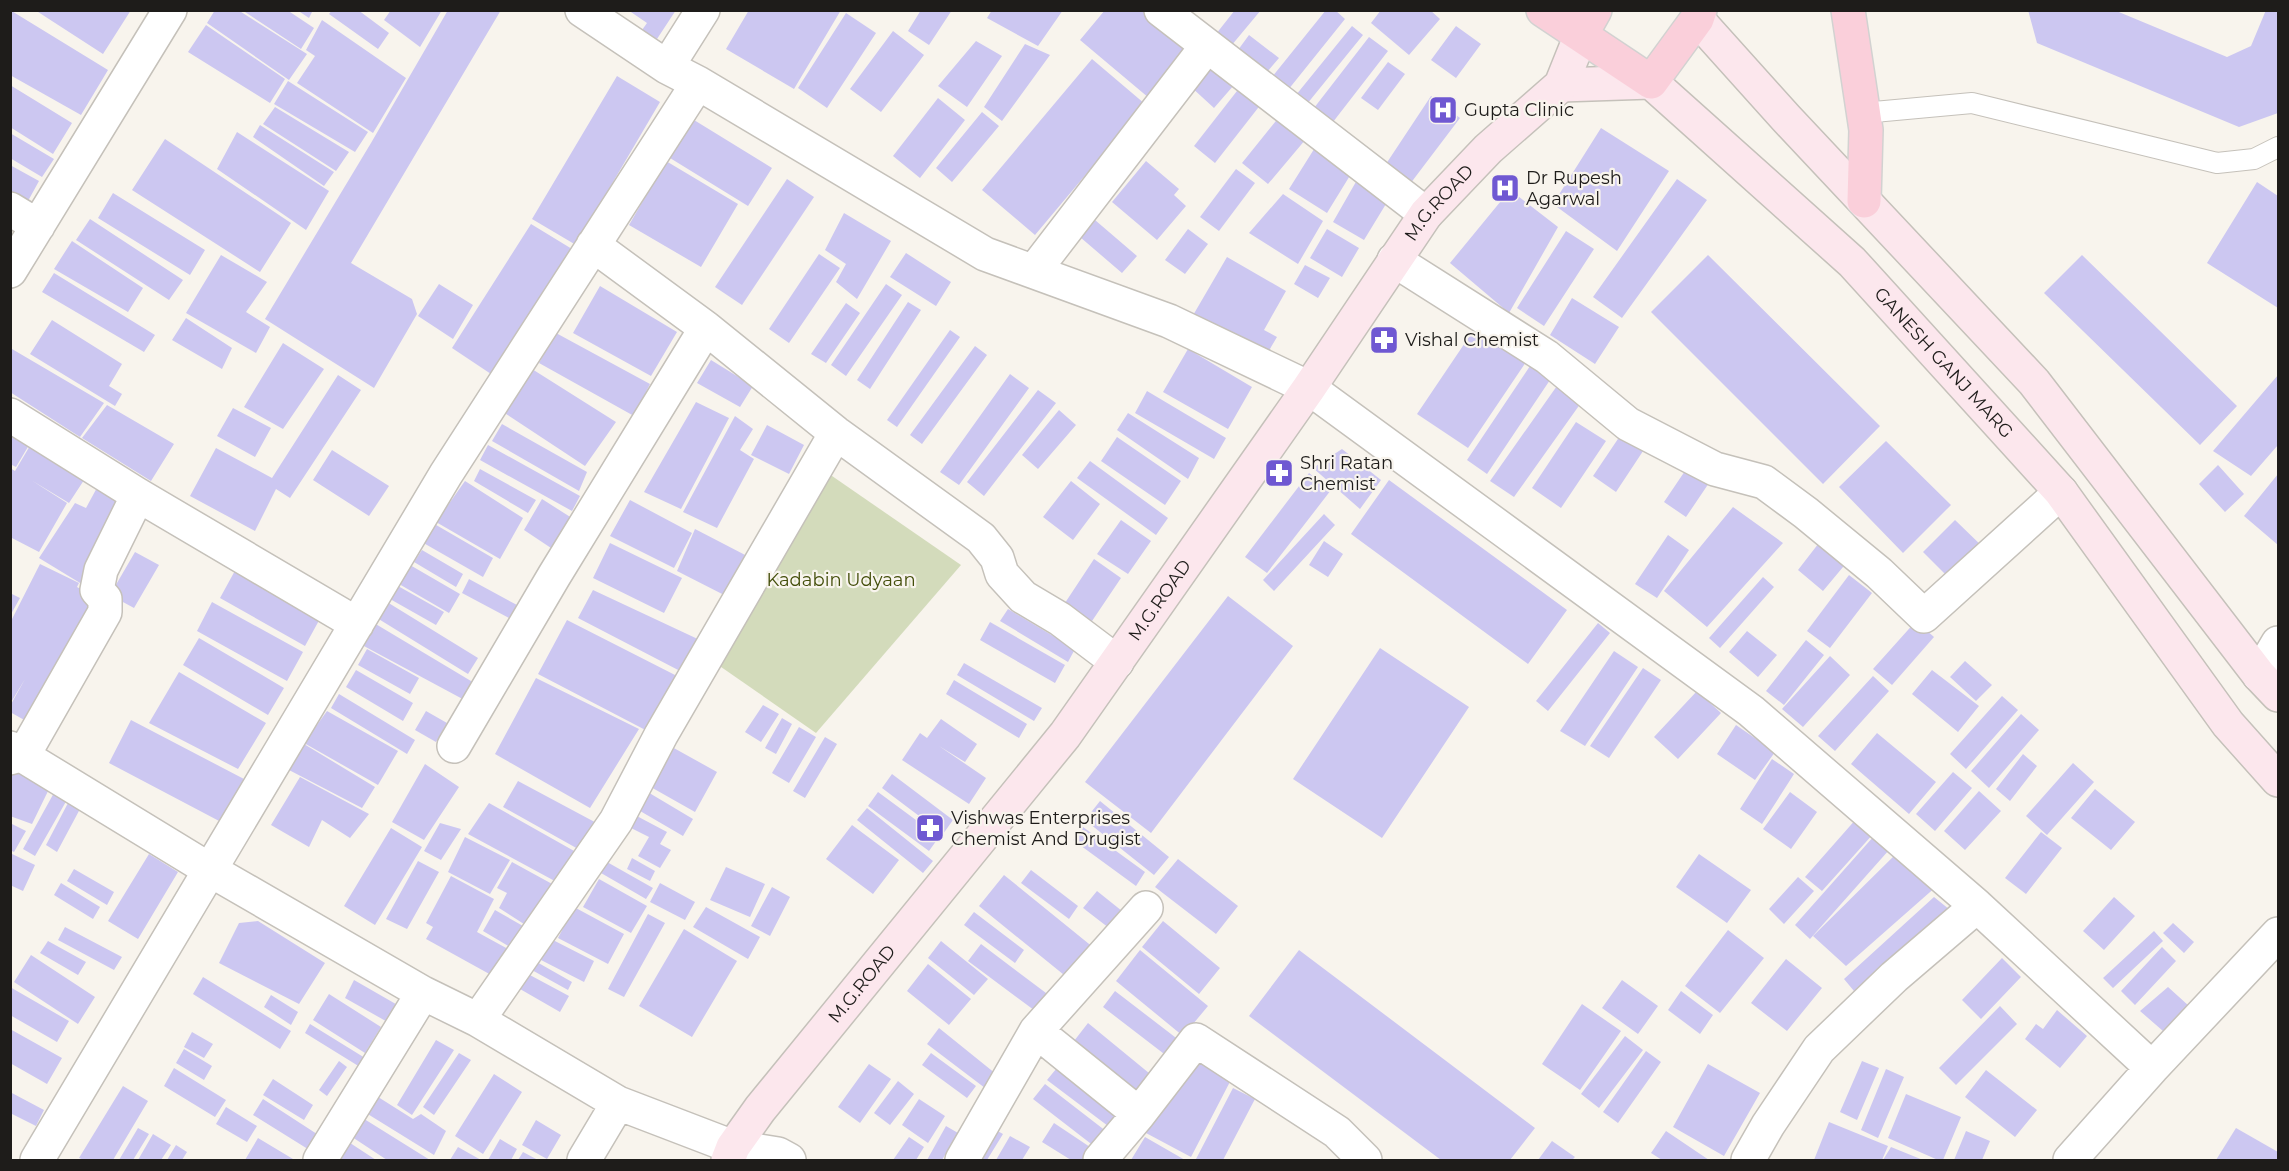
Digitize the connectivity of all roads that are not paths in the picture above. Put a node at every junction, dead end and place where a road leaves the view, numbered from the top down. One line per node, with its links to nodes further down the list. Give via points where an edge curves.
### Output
1 (170, 10): 19 (street)
2 (582, 10): 10 (street)
3 (703, 10): 10 (street)
4 (1161, 10): 9 (street)
5 (1543, 10): 8 (main road, GANESH GANJ MARG)
6 (1848, 10): 14 (main road)
7 (1694, 13): 11 (main road); 16 (main road)
8 (1588, 23): 11 (main road, GANESH GANJ MARG); 13 (main road, M.G.ROAD)
9 (1207, 46): 18 (street); 23 (street)
10 (667, 67): 12 (street)
11 (1651, 82): 13 (main road); 28 (main road, GANESH GANJ MARG, via 1852,262)
12 (698, 83): 20 (street); 23 (street, via 985,254)
13 (1561, 85): 18 (main road, M.G.ROAD, via 1488,149)
14 (1863, 113): 15 (lane, via 1972,103 2217,163 2254,159); 16 (main road)
15 (2278, 147)
16 (1864, 201): 33 (main road, via 2034,382)
17 (10, 209): 19 (street)
18 (1426, 214): 21 (main road, M.G.ROAD)
19 (38, 225): 22 (street)
20 (593, 245): 24 (street); 30 (street, via 446,474)
21 (1394, 260): 25 (main road, M.G.ROAD); 28 (street, via 1547,357 1628,424 1715,469 1764,482 1879,573 1924,616)
22 (10, 271)
23 (1034, 271): 25 (street, via 1169,321)
24 (706, 328): 27 (street); 34 (street)
25 (1309, 388): 32 (main road, M.G.ROAD); 38 (street, via 1751,711)
26 (10, 415): 29 (street)
27 (836, 433): 32 (street, via 981,538 997,558 1002,574 1023,597); 42 (street, via 661,735 616,821)
28 (2061, 492): 36 (main road, GANESH GANJ MARG, via 2228,724)
29 (138, 495): 30 (street); 35 (street, via 101,570 97,590 105,599 105,612)
30 (357, 624): 37 (street)
31 (2278, 643): 33 (street)
32 (1117, 662): 47 (main road, M.G.ROAD, via 1065,735 760,1109)
33 (2269, 685)
34 (454, 746)
35 (15, 753): 37 (street)
36 (2278, 780)
37 (210, 870): 41 (street); 48 (street)
38 (1977, 906): 44 (street); 55 (street, via 1894,977 1820,1049)
39 (1146, 908): 43 (street)
40 (2278, 934): 44 (street)
41 (423, 993): 42 (street); 49 (street)
42 (478, 1020): 45 (street)
43 (1036, 1031): 46 (street); 52 (street)
44 (2152, 1068): 56 (street)
45 (618, 1103): 47 (street); 50 (street)
46 (1139, 1114): 53 (street); 54 (street, via 1196,1040 1337,1132)
47 (731, 1154): 51 (street, via 778,1154)
48 (37, 1161)
49 (320, 1161)
50 (584, 1161)
51 (789, 1161)
52 (962, 1161)
53 (1100, 1161)
54 (1365, 1161)
55 (1748, 1161)
56 (2070, 1161)

